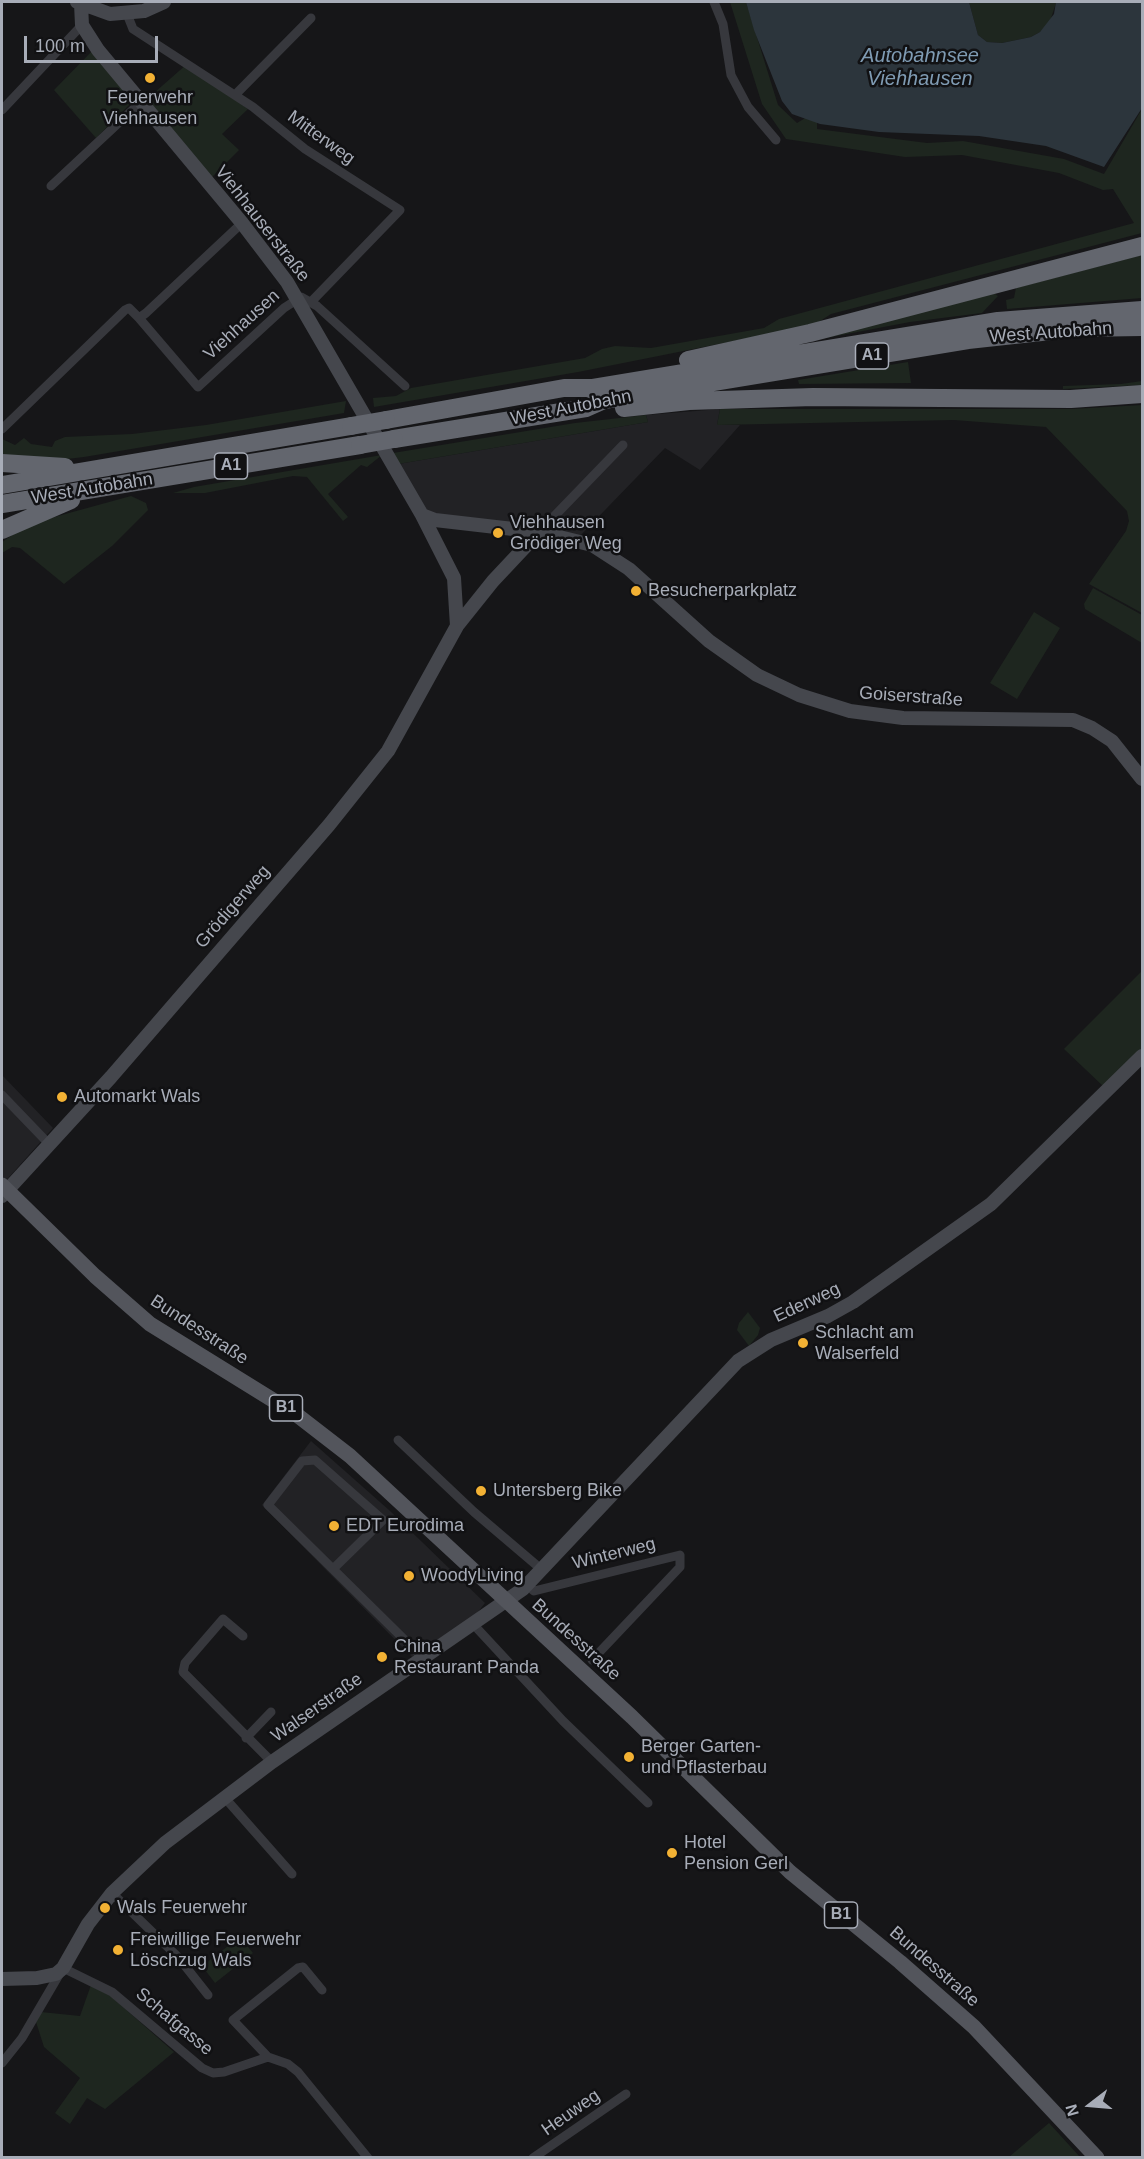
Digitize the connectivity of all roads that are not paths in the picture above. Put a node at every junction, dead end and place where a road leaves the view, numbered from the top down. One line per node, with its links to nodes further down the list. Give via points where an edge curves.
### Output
1 (164, 2): 4 (street)
2 (714, 2): 10 (street, via 723,24 731,75 748,107)
3 (79, 3): 4 (street, via 110,14); 6 (street, Viehhauserstraße)
4 (127, 14): 7 (street, Mitterweg, via 133,29)
5 (310, 18): 7 (street)
6 (82, 25): 8 (street, Viehhauserstraße); 9 (street)
7 (235, 95): 15 (street, Mitterweg, via 305,150 400,210)
8 (141, 102): 11 (street); 12 (street, Viehhauserstraße)
9 (2, 110)
10 (776, 140)
11 (51, 186)
12 (242, 223): 14 (street, Viehhauserstraße); 17 (street)
13 (1143, 246): 20 (highway, via 810,333)
14 (297, 298): 15 (street, Viehhausen); 17 (street, Viehhausen, via 198,387); 30 (street, Viehhauserstraße)
15 (311, 302): 19 (street, Viehhausen)
16 (1143, 310): 20 (highway, West Autobahn / A1, via 998,321 593,388)
17 (139, 318): 23 (street, via 129,308 125,310)
18 (1143, 327): 22 (highway, West Autobahn / A1, via 1078,328 968,340 616,398)
19 (405, 386)
20 (564, 388): 26 (highway, West Autobahn / A1, bridge)
21 (1143, 394): 22 (highway, via 1071,399 813,397)
22 (586, 408): 28 (highway, West Autobahn / A1, bridge)
23 (2, 429)
24 (623, 445): 32 (street)
25 (2, 463): 26 (highway)
26 (100, 468): 27 (highway, West Autobahn / A1)
27 (2, 485)
28 (102, 487): 29 (highway, West Autobahn / A1); 31 (highway)
29 (2, 504)
30 (422, 515): 32 (street, Goiserstraße, via 435,520); 33 (street, via 454,578)
31 (2, 531)
32 (539, 532): 33 (street, Grödigerweg, via 493,580); 34 (street, Goiserstraße, via 602,550 629,569 709,641 757,675 799,695 850,711 903,718 1073,720 1112,741)
33 (458, 626): 37 (street, Grödigerweg, via 388,751 366,779)
34 (1143, 779)
35 (1143, 1056): 41 (street, Ederweg, via 990,1204 853,1302 771,1340 738,1361)
36 (2, 1095): 37 (street)
37 (49, 1144): 38 (street, Grödigerweg)
38 (3, 1191): 43 (main road, Bundesstraße / B1, via 150,1324 297,1415 350,1456)
39 (398, 1440): 41 (street)
40 (333, 1569): 40 (street, via 268,1505 302,1461 315,1460 383,1520); 46 (street)
41 (541, 1569): 42 (street, Ederweg)
42 (527, 1586): 43 (street, Ederweg); 47 (street, Winterweg, via 534,1591 680,1555 680,1567)
43 (504, 1600): 44 (street, Walserstraße); 64 (main road, Bundesstraße / B1, via 632,1717 790,1872 974,2028)
44 (473, 1624): 46 (street, Walserstraße); 52 (street, via 563,1721)
45 (243, 1636): 49 (street, Walserstraße, via 223,1618 185,1663 183,1672)
46 (423, 1658): 50 (street, Walserstraße)
47 (592, 1660)
48 (272, 1712): 49 (street, Walserstraße)
49 (246, 1738): 50 (street, Walserstraße)
50 (272, 1762): 51 (street, Walserstraße)
51 (225, 1798): 53 (street); 54 (street, Walserstraße, via 165,1844)
52 (648, 1803)
53 (292, 1874)
54 (112, 1893): 55 (street, Walserstraße, via 88,1924); 58 (street, via 178,1957)
55 (63, 1968): 56 (street, via 48,1977); 59 (street, Schafgasse, via 112,1992 213,2073); 60 (street)
56 (2, 1979)
57 (322, 1990): 59 (street, via 303,1967 298,1968 233,2020)
58 (208, 1995)
59 (268, 2057): 62 (street, via 298,2072)
60 (2, 2064)
61 (626, 2094): 63 (street, Heuweg)
62 (368, 2157)
63 (533, 2157)
64 (1097, 2157)

